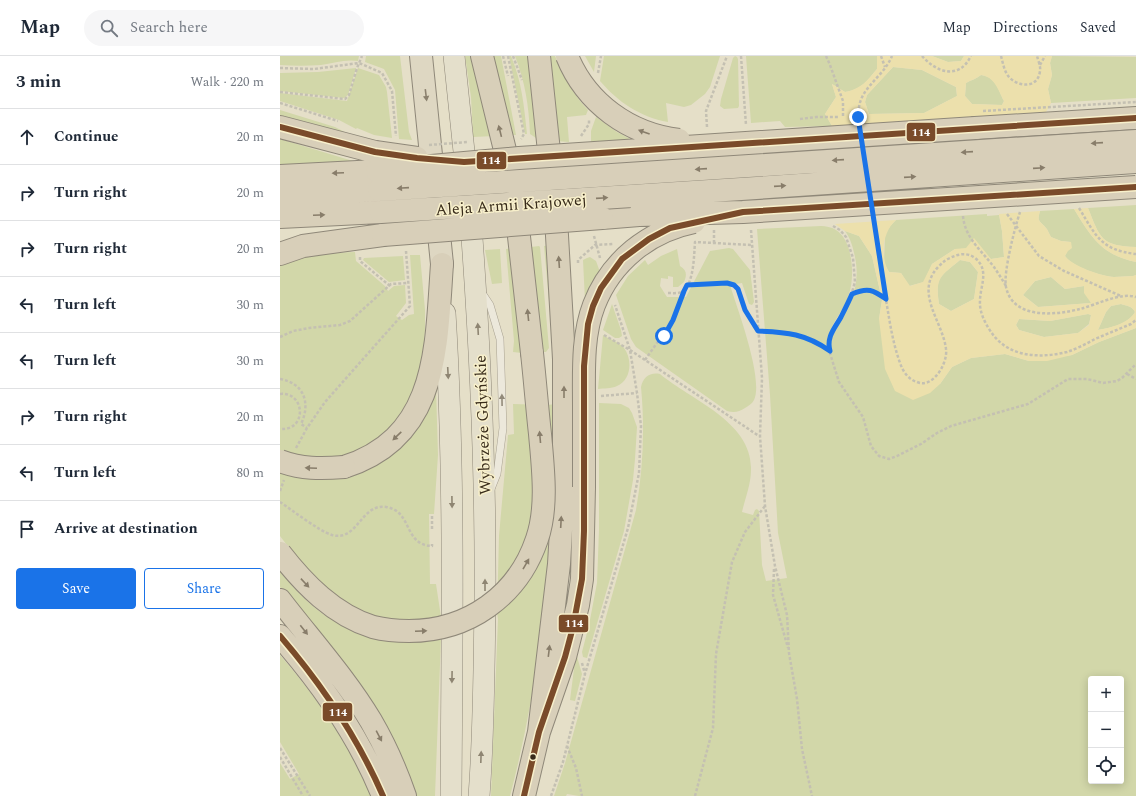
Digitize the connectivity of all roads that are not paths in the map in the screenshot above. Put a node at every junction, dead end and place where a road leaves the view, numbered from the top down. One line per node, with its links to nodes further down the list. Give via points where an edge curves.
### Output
1 (421, 56): 20 (highway, Wybrzeże Gdyńskie, one-way to 20)
2 (454, 56): 29 (main road, Wybrzeże Gdyńskie, one-way to 2, via 485,634 482,400 470,202)
3 (482, 56): 22 (highway, one-way to 3, bridge, via 310,587 344,614 360,622 388,630 416,631 433,630 473,617 501,597 519,576 537,538 544,477 513,183)
4 (539, 56): 25 (highway, one-way to 4, via 559,564 564,480 564,359 556,218)
5 (567, 56): 8 (highway, one-way to 5, bridge, via 668,139 628,125 594,97)
6 (1136, 118): 8 (highway, bridge)
7 (280, 127): 11 (highway)
8 (742, 138): 11 (highway, bridge, via 464,162 417,158)
9 (1136, 141): 11 (highway, Aleja Armii Krajowej, one-way to 11, bridge, via 740,166)
10 (1136, 162): 15 (highway, Aleja Armii Krajowej, one-way to 10, bridge)
11 (377, 171): 12 (highway, one-way to 12); 14 (highway, Aleja Armii Krajowej)
12 (280, 176)
13 (1136, 187): 16 (highway, bridge)
14 (280, 195)
15 (280, 217)
16 (747, 218): 17 (highway, bridge, via 639,215); 25 (highway, bridge, via 680,225 649,238 622,260 611,273 593,306 588,324 584,389 582,579 565,657)
17 (383, 235): 18 (highway); 19 (highway, via 303,246)
18 (280, 240)
19 (280, 254)
20 (442, 264): 21 (highway, one-way to 21, bridge, via 438,323 431,370 420,405 404,430 368,457 344,467 306,468); 28 (main road, Wybrzeże Gdyńskie, one-way to 28, via 452,482)
21 (286, 463)
22 (280, 553)
23 (280, 600): 27 (highway, one-way to 27, via 371,721 391,759)
24 (280, 636): 26 (highway, via 318,681 344,719 360,745)
25 (539, 732): 30 (highway)
26 (384, 796)
27 (405, 796)
28 (450, 796)
29 (479, 796)
30 (524, 796)

